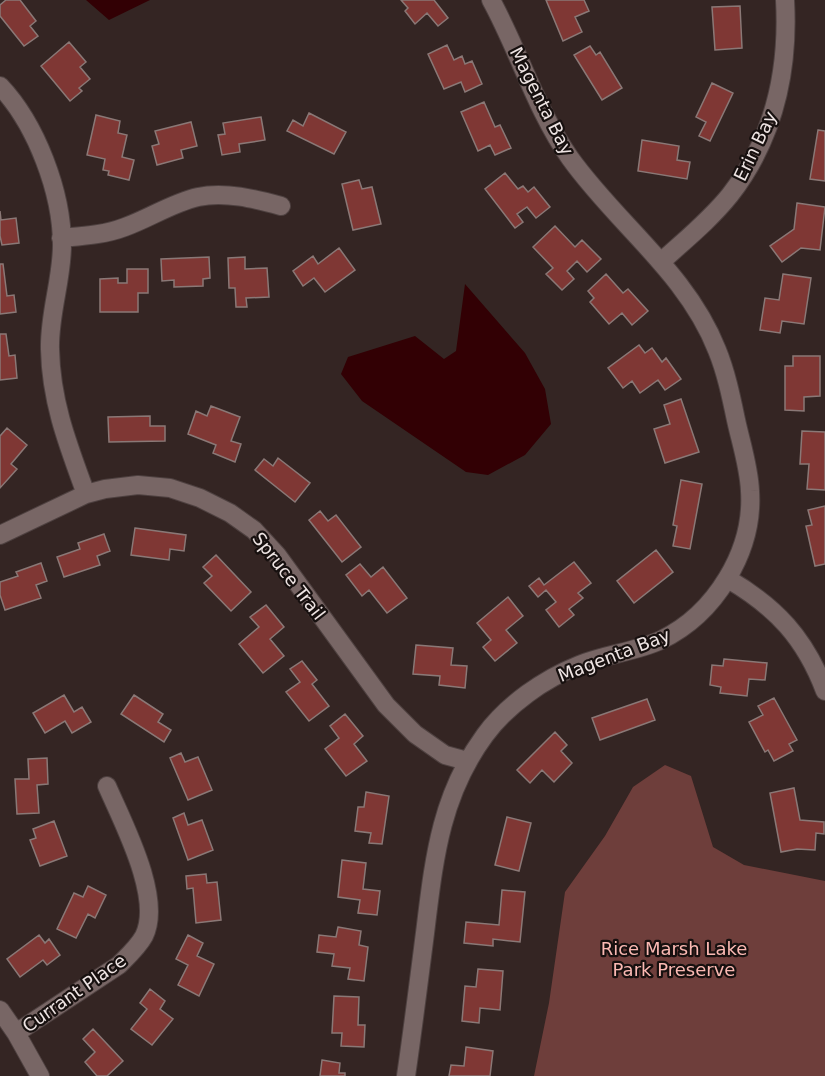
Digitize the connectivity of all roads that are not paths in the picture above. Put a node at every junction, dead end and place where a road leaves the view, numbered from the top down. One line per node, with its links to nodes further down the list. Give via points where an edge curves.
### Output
1 (490, 0): 6 (street, Magenta Bay, via 568,156)
2 (785, 0): 6 (street, Erin Bay, via 786,53 768,127 730,194)
3 (0, 86): 5 (street, via 29,126 45,163 57,201)
4 (281, 206): 5 (street, via 227,196 200,197 104,234)
5 (61, 238): 7 (street, via 50,347 52,382 58,414)
6 (661, 262): 9 (street, Magenta Bay, via 703,318 718,350 745,459 751,491 748,523)
7 (87, 494): 8 (street, Spruce Trail); 11 (street, Spruce Trail, via 138,485 170,488 230,513 277,555 386,705 415,734 445,755)
8 (0, 535)
9 (728, 579): 10 (street, via 770,607 791,628 808,652); 11 (street, Magenta Bay, via 681,629 643,647 579,665 514,704)
10 (825, 691)
11 (466, 761): 16 (street, Magenta Bay, via 453,790 436,850)
12 (107, 786): 14 (street, Currant Place, via 149,891 144,936 119,964)
13 (0, 1010): 14 (street)
14 (16, 1033): 15 (street)
15 (40, 1076)
16 (406, 1076)

